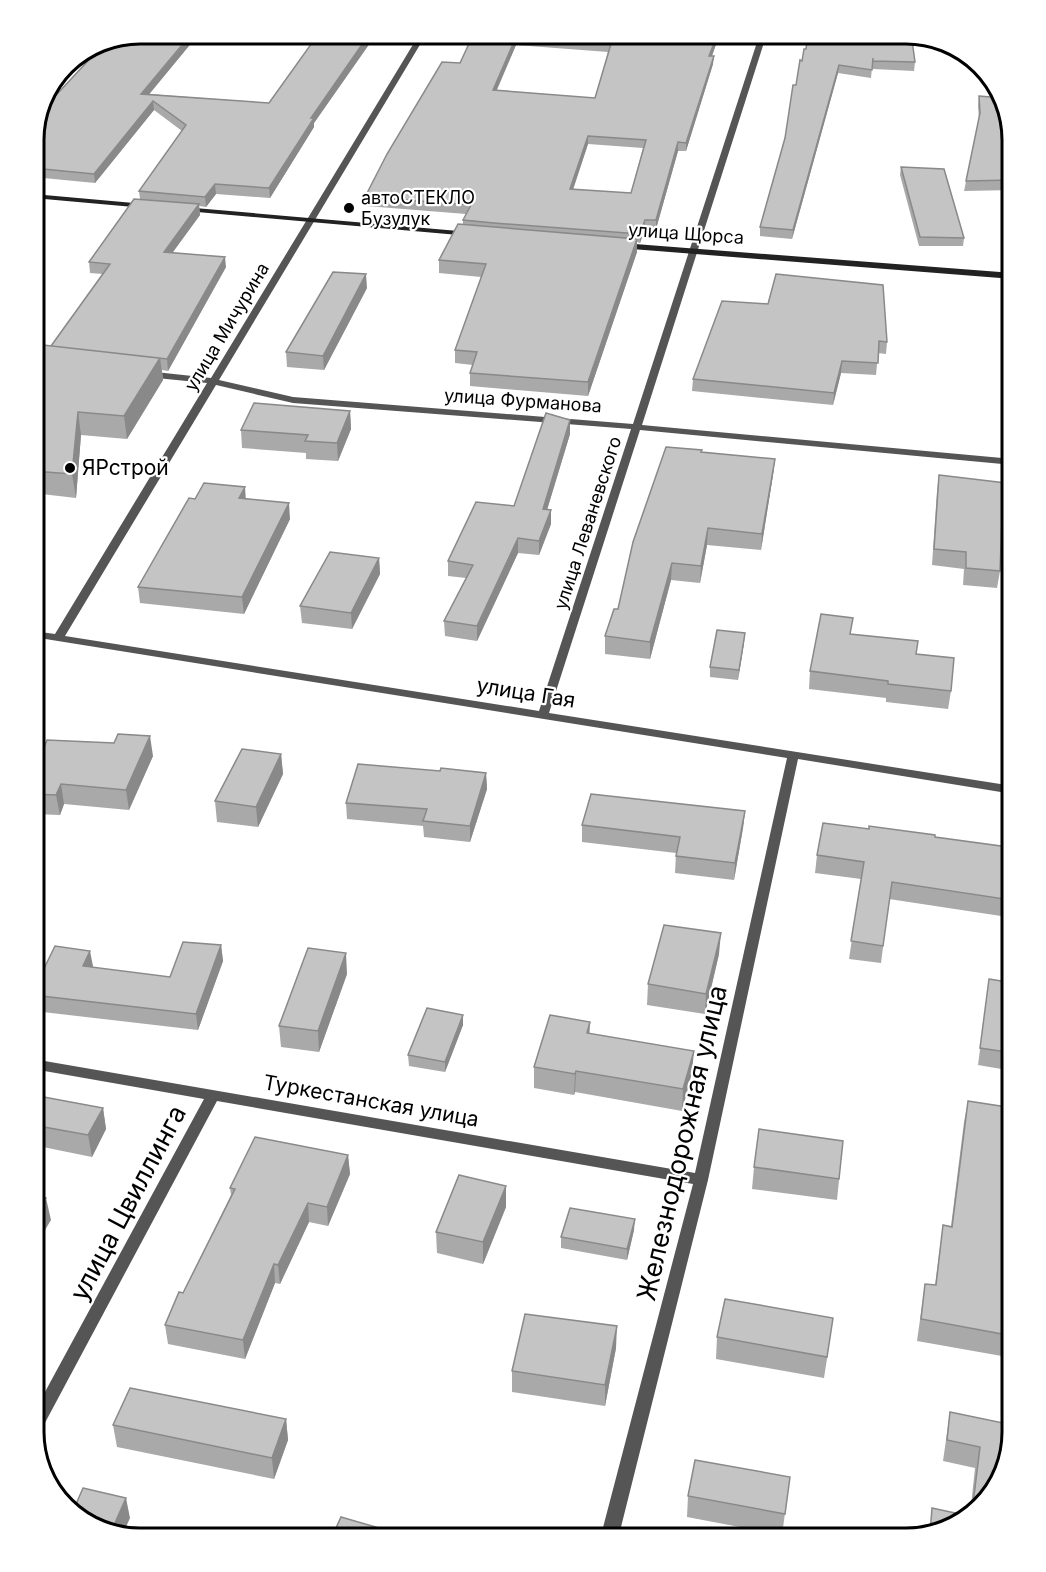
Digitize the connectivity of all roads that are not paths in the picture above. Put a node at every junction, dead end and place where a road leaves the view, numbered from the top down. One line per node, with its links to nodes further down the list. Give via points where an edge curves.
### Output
1 (417, 44): 6 (street, улица Мичурина)
2 (760, 44): 9 (street, улица Леваневского)
3 (44, 197): 4 (main road)
4 (160, 207)
5 (172, 208): 6 (main road)
6 (310, 220): 7 (main road); 12 (street, улица Мичурина)
7 (483, 235)
8 (611, 245): 9 (main road, улица Щорса)
9 (693, 251): 10 (main road, улица Щорса); 13 (street, улица Леваневского)
10 (1003, 275)
11 (135, 372): 12 (street, улица Фурманова)
12 (213, 381): 13 (street, улица Фурманова, via 293,400); 16 (street, улица Мичурина)
13 (636, 426): 14 (street, улица Фурманова); 17 (street, улица Леваневского)
14 (1003, 461)
15 (44, 636): 16 (street, улица Гая)
16 (58, 638): 17 (street, улица Гая)
17 (543, 715): 18 (street, улица Гая)
18 (793, 755): 19 (street, улица Гая); 22 (street, Железнодорожная улица)
19 (1003, 788)
20 (44, 1066): 21 (street, Туркестанская улица)
21 (213, 1096): 22 (street, Туркестанская улица); 23 (street, улица Цвиллинга)
22 (701, 1180): 24 (street, Железнодорожная улица)
23 (44, 1408)
24 (612, 1528)

